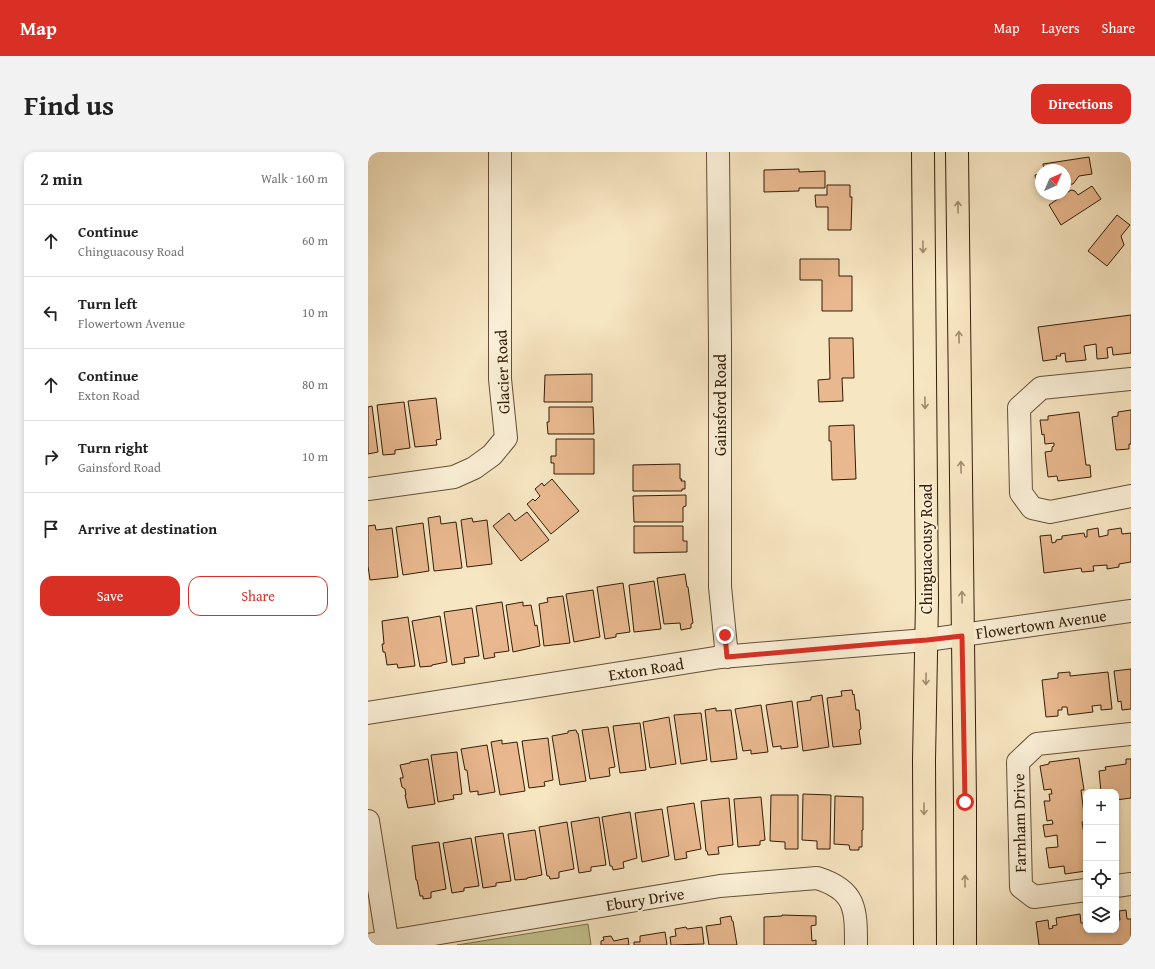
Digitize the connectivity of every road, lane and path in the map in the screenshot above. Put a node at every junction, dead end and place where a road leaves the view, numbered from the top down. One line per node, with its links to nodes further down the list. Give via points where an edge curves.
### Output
1 (500, 152): 6 (street, Glacier Road, via 500,379 506,438 486,460 454,477)
2 (718, 152): 11 (street, Gainsford Road, via 720,587)
3 (923, 152): 10 (main road, Chinguacousy Road, one-way to 10)
4 (957, 152): 9 (main road, one-way to 4)
5 (1131, 379): 7 (street, via 1041,388 1019,408 1021,493 1032,508 1050,512)
6 (368, 489)
7 (1131, 496)
8 (1131, 611): 9 (street, Flowertown Avenue)
9 (962, 636): 10 (street, Flowertown Avenue); 21 (main road, one-way to 9)
10 (927, 640): 11 (street, Exton Road); 20 (main road, Chinguacousy Road, one-way to 20, via 924,760)
11 (727, 657): 12 (street, Exton Road)
12 (368, 713)
13 (1131, 734): 17 (street, Farnham Drive, via 1037,744 1018,762 1020,887 1034,897)
14 (368, 821): 18 (street)
15 (1131, 884): 16 (street)
16 (1119, 886)
17 (1083, 890)
18 (381, 943): 19 (street, Ebury Drive, via 720,886 817,878 837,886 851,901 856,915)
19 (856, 945)
20 (925, 945)
21 (965, 945)

